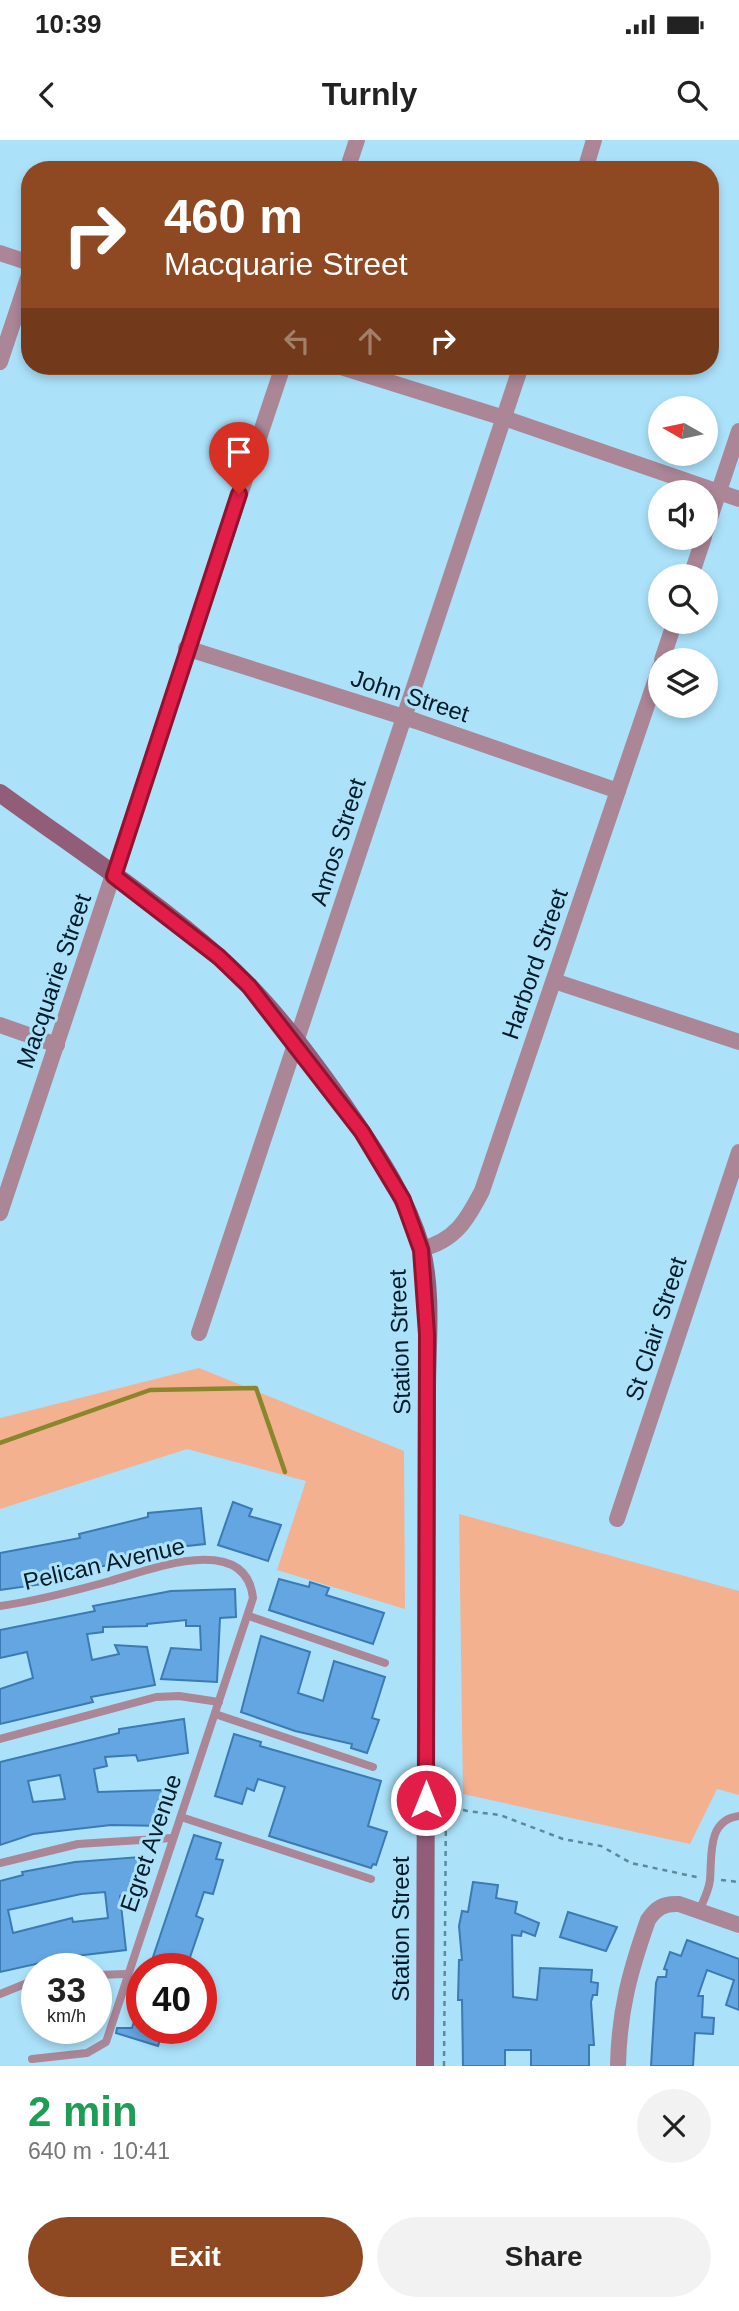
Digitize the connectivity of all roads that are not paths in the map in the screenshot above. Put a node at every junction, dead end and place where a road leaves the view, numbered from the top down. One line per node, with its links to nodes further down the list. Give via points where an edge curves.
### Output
1 (357, 140): 3 (street)
2 (594, 140): 4 (street)
3 (350, 161)
4 (588, 161)
5 (0, 253): 6 (street)
6 (21, 260)
7 (21, 299): 8 (street)
8 (0, 362)
9 (280, 375): 17 (street, Macquarie Street)
10 (367, 375): 12 (street)
11 (518, 375): 12 (street, Amos Street)
12 (504, 418): 14 (street); 19 (street, Amos Street)
13 (739, 431): 14 (street)
14 (719, 493): 15 (street); 16 (street)
15 (718, 496)
16 (739, 499)
17 (186, 648): 19 (street, John Street); 22 (street, Macquarie Street)
18 (648, 702): 20 (street, Harbord Street)
19 (404, 717): 20 (street, John Street); 25 (street, Amos Street)
20 (618, 791): 23 (street, Harbord Street)
21 (0, 793): 22 (street, Station Street)
22 (114, 876): 25 (street, Station Street, via 219,957); 27 (street, Macquarie Street)
23 (554, 981): 26 (street); 30 (street, Harbord Street, via 482,1191 458,1231 443,1243)
24 (0, 1025): 27 (street)
25 (295, 1042): 30 (street, Station Street, via 385,1167); 31 (street, Amos Street)
26 (739, 1042)
27 (57, 1045): 29 (street, Macquarie Street)
28 (739, 1152): 32 (street, St Clair Street)
29 (0, 1213)
30 (421, 1250): 53 (street, Station Street, via 426,1284 427,1390)
31 (199, 1333)
32 (617, 1519)
33 (251, 1583): 34 (lane, Pelican Avenue, via 228,1563 171,1562); 35 (lane, Egret Avenue)
34 (0, 1606)
35 (249, 1616): 36 (lane); 37 (lane, Egret Avenue)
36 (385, 1663)
37 (219, 1702): 38 (lane, Egret Avenue); 39 (lane, via 156,1698)
38 (215, 1714): 40 (lane); 42 (lane, Egret Avenue)
39 (0, 1739)
40 (373, 1767)
41 (739, 1816): 46 (lane, via 729,1817 719,1827 710,1846 710,1881)
42 (181, 1817): 43 (lane, Egret Avenue); 45 (lane)
43 (172, 1838): 44 (lane, via 78,1844); 48 (lane, Egret Avenue)
44 (0, 1863)
45 (371, 1879)
46 (699, 1912): 47 (street); 54 (street, via 669,1903 648,1920 624,1992)
47 (739, 1925)
48 (134, 1953)
49 (126, 1977): 52 (lane, Egret Avenue, via 102,2047)
50 (21, 1985): 51 (lane)
51 (0, 1994)
52 (32, 2059)
53 (425, 2066)
54 (618, 2066)

